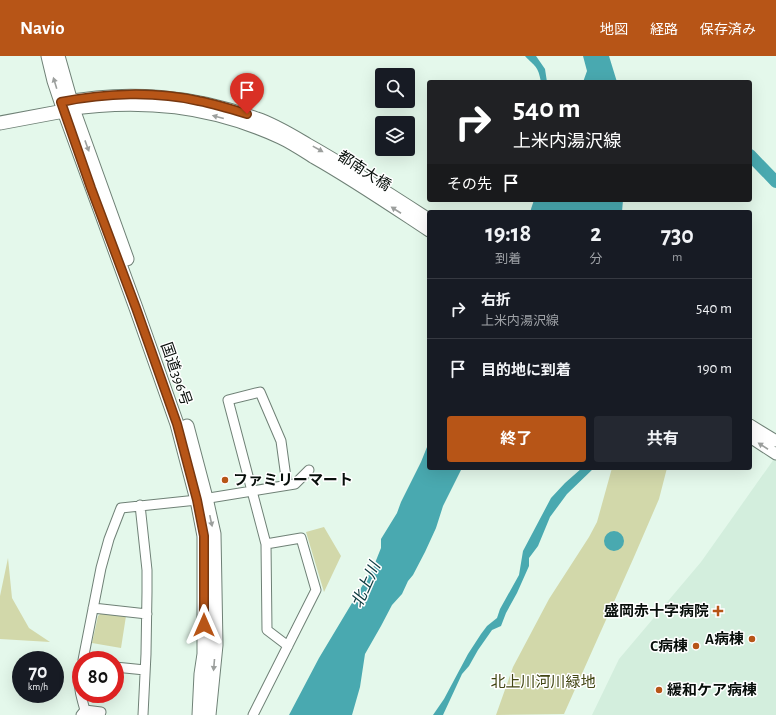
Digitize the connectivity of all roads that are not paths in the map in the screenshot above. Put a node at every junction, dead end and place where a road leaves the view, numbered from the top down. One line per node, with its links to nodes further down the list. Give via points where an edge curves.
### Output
1 (48, 56): 3 (highway, 国道396号, one-way to 1)
2 (58, 56): 3 (highway, 国道396号)
3 (67, 105): 4 (highway); 5 (highway); 6 (main road, via 130,95 198,100 258,118); 16 (highway, 国道396号)
4 (0, 114)
5 (0, 123)
6 (282, 134): 7 (main road, 都南大橋, one-way to 7, via 336,159); 8 (main road, 都南大橋, one-way to 6)
7 (427, 218)
8 (427, 230)
9 (752, 426): 11 (main road)
10 (752, 438): 12 (main road, one-way to 10)
11 (776, 441)
12 (776, 454)
13 (309, 470): 14 (street, via 295,484)
14 (287, 485): 15 (street); 15 (street, via 281,441 260,392 228,400)
15 (252, 491): 16 (street); 18 (street)
16 (202, 499): 17 (street); 28 (highway, 国道396号, via 204,654); 29 (highway, 国道396号, one-way to 29, via 214,534 216,645)
17 (140, 506): 19 (street, via 121,508 109,539); 20 (street, via 147,570)
18 (266, 544): 21 (street, via 267,630); 21 (street, via 301,538 316,590)
19 (93, 608): 20 (street); 22 (street)
20 (147, 614): 24 (street)
21 (288, 646): 30 (street)
22 (85, 651)
23 (124, 668): 24 (street)
24 (145, 670): 27 (street)
25 (83, 712): 26 (street, via 101,712)
26 (100, 715)
27 (143, 715)
28 (199, 715)
29 (209, 715)
30 (253, 715)

